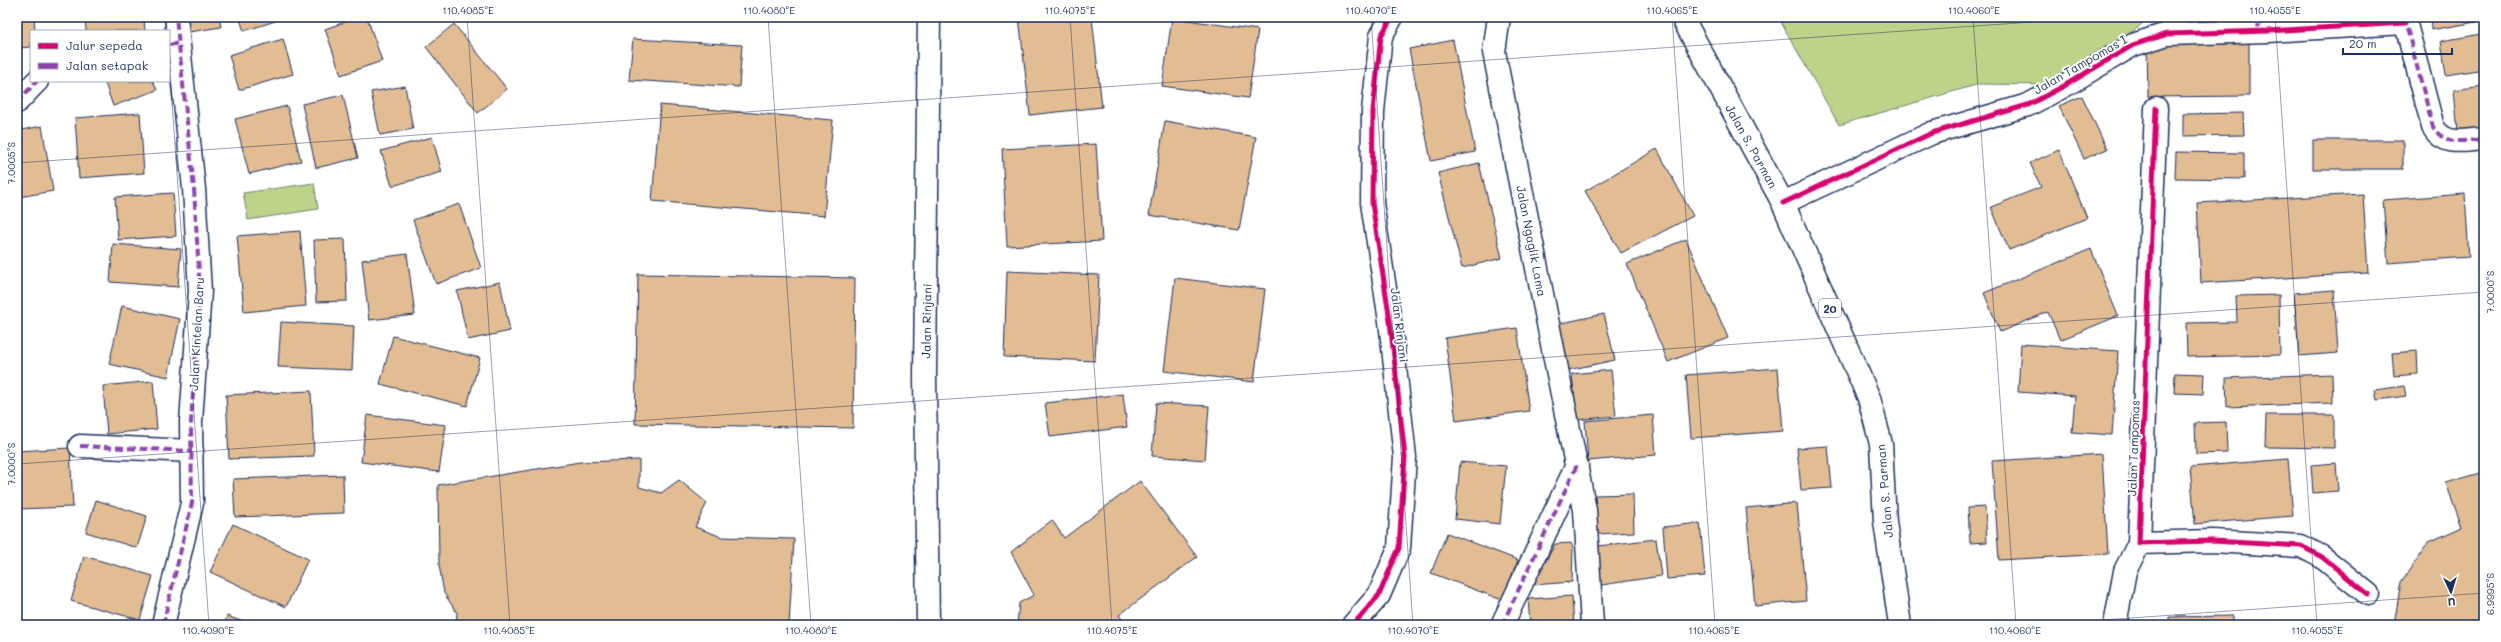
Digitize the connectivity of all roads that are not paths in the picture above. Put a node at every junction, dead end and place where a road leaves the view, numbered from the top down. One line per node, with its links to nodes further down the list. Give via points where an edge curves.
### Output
1 (176, 17): 8 (main road, Jalan Kintelan Baru)
2 (929, 17): 20 (main road, Jalan Rinjani, via 925,376)
3 (1392, 17): 21 (main road, Jalan Rinjani, via 1381,36 1373,111 1372,203 1390,321 1405,457 1399,548 1379,595)
4 (1499, 17): 16 (main road, Jalan Ngaglik Lama, via 1494,52)
5 (1682, 17): 13 (main road, Jalan S. Parman / 20)
6 (2405, 20): 7 (main road, Jalan Tampomas I); 12 (main road, via 2433,127 2442,139)
7 (2258, 24): 13 (main road, Jalan Tampomas I, via 2167,34 2133,44 2028,105 1932,133)
8 (174, 44): 15 (main road, Jalan Kintelan Baru, via 194,189 200,291 191,422)
9 (36, 82): 10 (main road)
10 (17, 102)
11 (2156, 108): 17 (main road, Jalan Tampomas)
12 (2484, 139)
13 (1783, 203): 24 (main road, Jalan S. Parman / 20, via 1869,398 1881,444 1885,522)
14 (80, 446): 15 (main road)
15 (192, 451): 19 (main road, Jalan Kintelan Baru, via 192,503)
16 (1577, 465): 22 (main road); 23 (main road, Jalan Ngaglik Lama, via 1585,510)
17 (2139, 543): 18 (main road, via 2212,541 2301,546 2322,557); 25 (main road, Jalan Tampomas, via 2125,571)
18 (2368, 594)
19 (163, 625)
20 (928, 625)
21 (1353, 625)
22 (1502, 625)
23 (1592, 625)
24 (1900, 625)
25 (2115, 625)

